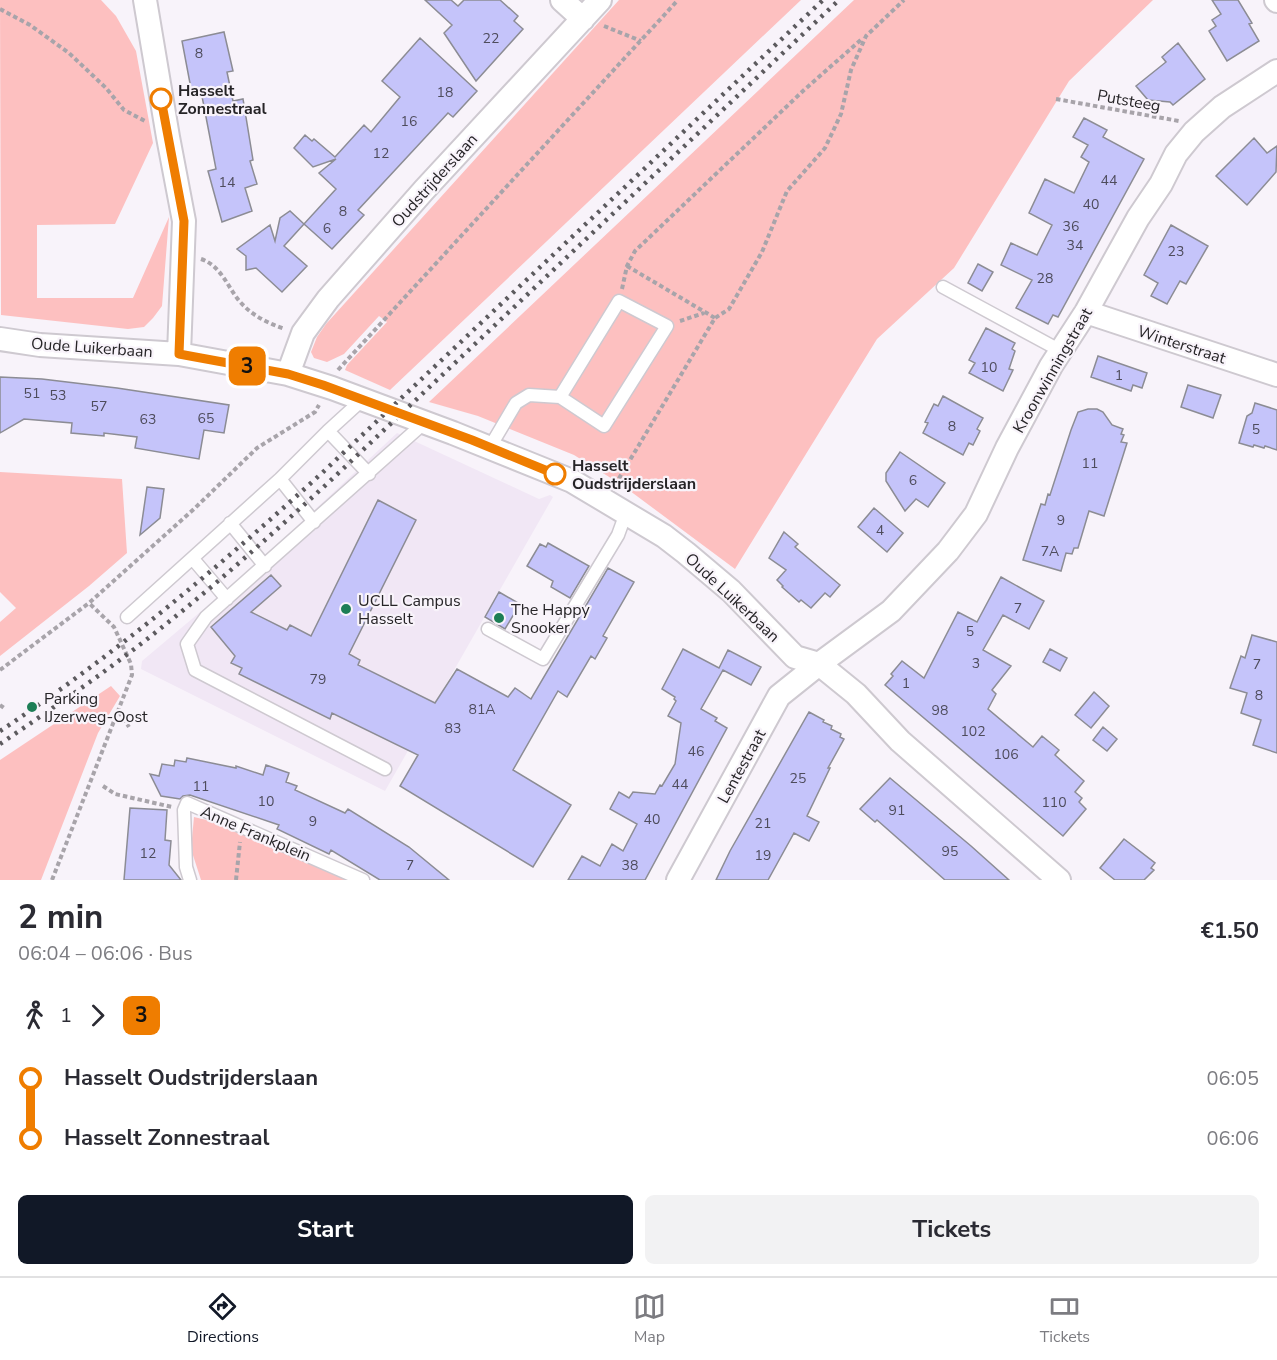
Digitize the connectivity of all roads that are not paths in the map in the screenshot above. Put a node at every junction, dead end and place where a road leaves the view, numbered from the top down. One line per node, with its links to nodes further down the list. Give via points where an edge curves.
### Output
1 (562, 0): 4 (street)
2 (600, 0): 4 (street, Oudstrijderslaan)
3 (140, 1): 10 (street, via 184,221)
4 (583, 18): 11 (street, Oudstrijderslaan, via 328,299 303,333)
5 (1277, 71): 7 (street, Kroonwinningstraat, via 1222,107 1176,154)
6 (943, 287): 9 (lane)
7 (1086, 312): 9 (street, Kroonwinningstraat); 12 (street, Winterstraat)
8 (0, 339): 10 (street, Oude Luikerbaan)
9 (1061, 351): 28 (street, Kroonwinningstraat, via 1007,448 976,514 948,551 891,611)
10 (179, 354): 11 (street, Oude Luikerbaan)
11 (288, 374): 14 (street, Oude Luikerbaan)
12 (1277, 375)
13 (560, 397): 13 (lane, via 619,301 667,326 604,426); 17 (lane, via 529,395 516,403)
14 (362, 400): 15 (street, Oude Luikerbaan); 16 (lane)
15 (424, 423): 17 (street, Oude Luikerbaan); 18 (lane)
16 (328, 431): 18 (lane); 19 (lane)
17 (490, 447): 20 (street, Oude Luikerbaan, via 572,481)
18 (369, 474): 21 (lane)
19 (280, 479): 21 (lane); 22 (lane)
20 (626, 513): 27 (lane, via 618,535 543,659); 28 (street, Oude Luikerbaan, via 695,560 795,657)
21 (314, 522): 24 (lane)
22 (230, 523): 23 (lane); 24 (lane)
23 (193, 559): 25 (lane); 26 (lane)
24 (265, 566): 25 (lane)
25 (227, 599): 29 (lane, via 207,617 188,644 195,670)
26 (128, 617)
27 (488, 629)
28 (819, 664): 32 (street, Lentestraat, via 779,696); 33 (street, Oude Luikerbaan, via 856,694 900,741)
29 (385, 769)
30 (190, 880): 31 (lane, Anne Frankplein, via 186,867 187,803)
31 (363, 880)
32 (678, 880)
33 (1059, 880)

